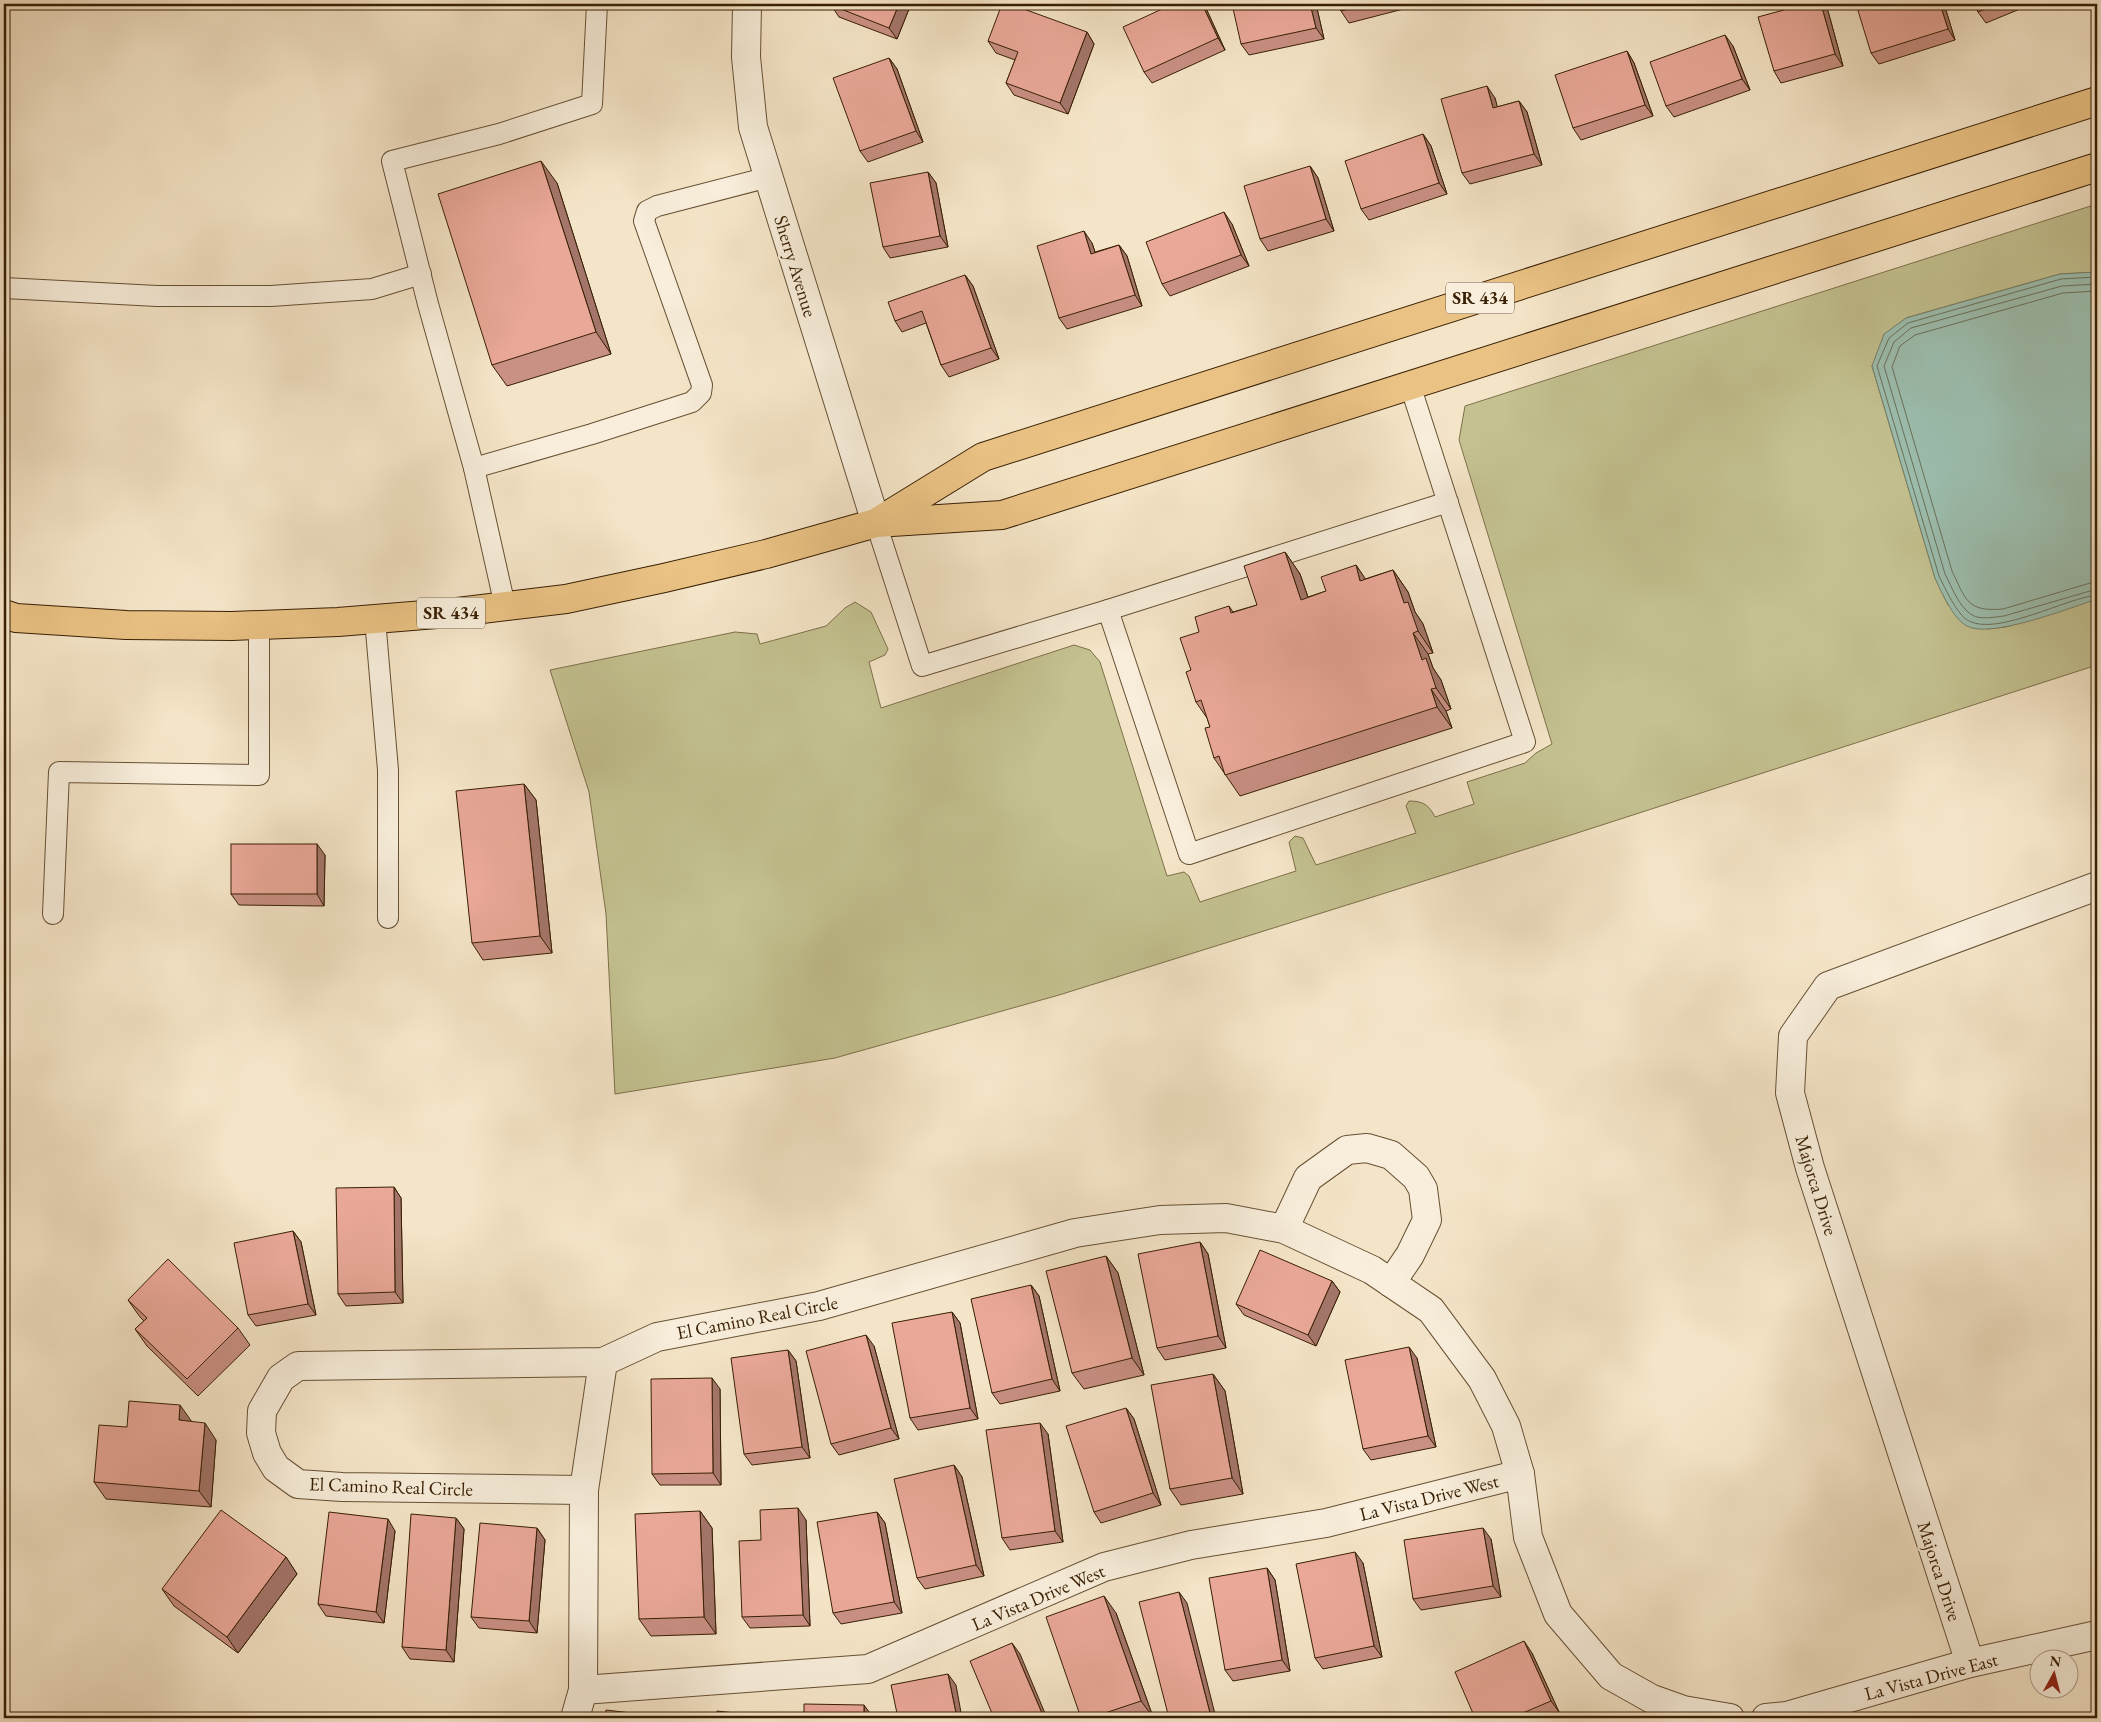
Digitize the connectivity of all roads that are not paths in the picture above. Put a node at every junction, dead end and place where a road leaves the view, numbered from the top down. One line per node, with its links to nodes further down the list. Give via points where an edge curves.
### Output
1 (597, 4): 6 (lane, via 592,104 499,134 392,161)
2 (747, 4): 5 (street, Sherry Avenue, via 746,57 753,126)
3 (2097, 101): 11 (main road, SR 434, via 983,457)
4 (2097, 167): 8 (main road, SR 434)
5 (769, 177): 9 (lane, via 647,211 644,221 702,385 701,392 692,402); 11 (street, Sherry Avenue)
6 (421, 274): 7 (lane, via 372,289 272,296 157,296); 9 (lane)
7 (4, 288)
8 (1410, 385): 10 (lane); 11 (main road, SR 434, via 1002,515)
9 (474, 468): 12 (lane)
10 (1448, 502): 13 (lane); 13 (lane, via 1525,742 1189,854)
11 (876, 523): 12 (main road, SR 434, via 664,578 566,599); 13 (lane, via 922,666)
12 (505, 606): 15 (main road, SR 434)
13 (1108, 610)
14 (8, 619): 16 (main road, SR 434, via 126,625)
15 (375, 619): 16 (main road, SR 434); 19 (lane, via 388,770)
16 (259, 624): 18 (lane, via 259,775 59,772)
17 (2097, 886): 26 (street, Majorca Drive, via 1828,986 1793,1036 1790,1093 1807,1158)
18 (53, 914)
19 (388, 918)
20 (1284, 1229): 21 (street, El Camino Real Circle); 21 (street, via 1308,1178 1347,1150 1367,1148 1391,1155 1416,1177 1423,1188 1426,1220 1410,1255); 22 (street, El Camino Real Circle, via 1226,1218 1160,1220 1075,1233 819,1306 657,1337)
21 (1391, 1282): 23 (street, El Camino Real Circle, via 1432,1310 1482,1379 1506,1426)
22 (603, 1362): 24 (street); 24 (street, El Camino Real Circle, via 298,1366 281,1378 262,1411 261,1433 267,1453 276,1468 298,1484)
23 (1520, 1474): 27 (street, La Vista Drive West, via 1326,1523 1191,1545 1104,1568 868,1669); 29 (street, via 1528,1537 1558,1614 1611,1676 1652,1699 1683,1710)
24 (584, 1490): 27 (street)
25 (2097, 1635): 26 (street, La Vista Drive East)
26 (1970, 1663): 30 (street, La Vista Drive East, via 1787,1716)
27 (584, 1690): 28 (street)
28 (575, 1718)
29 (1730, 1718)
30 (1766, 1718)

